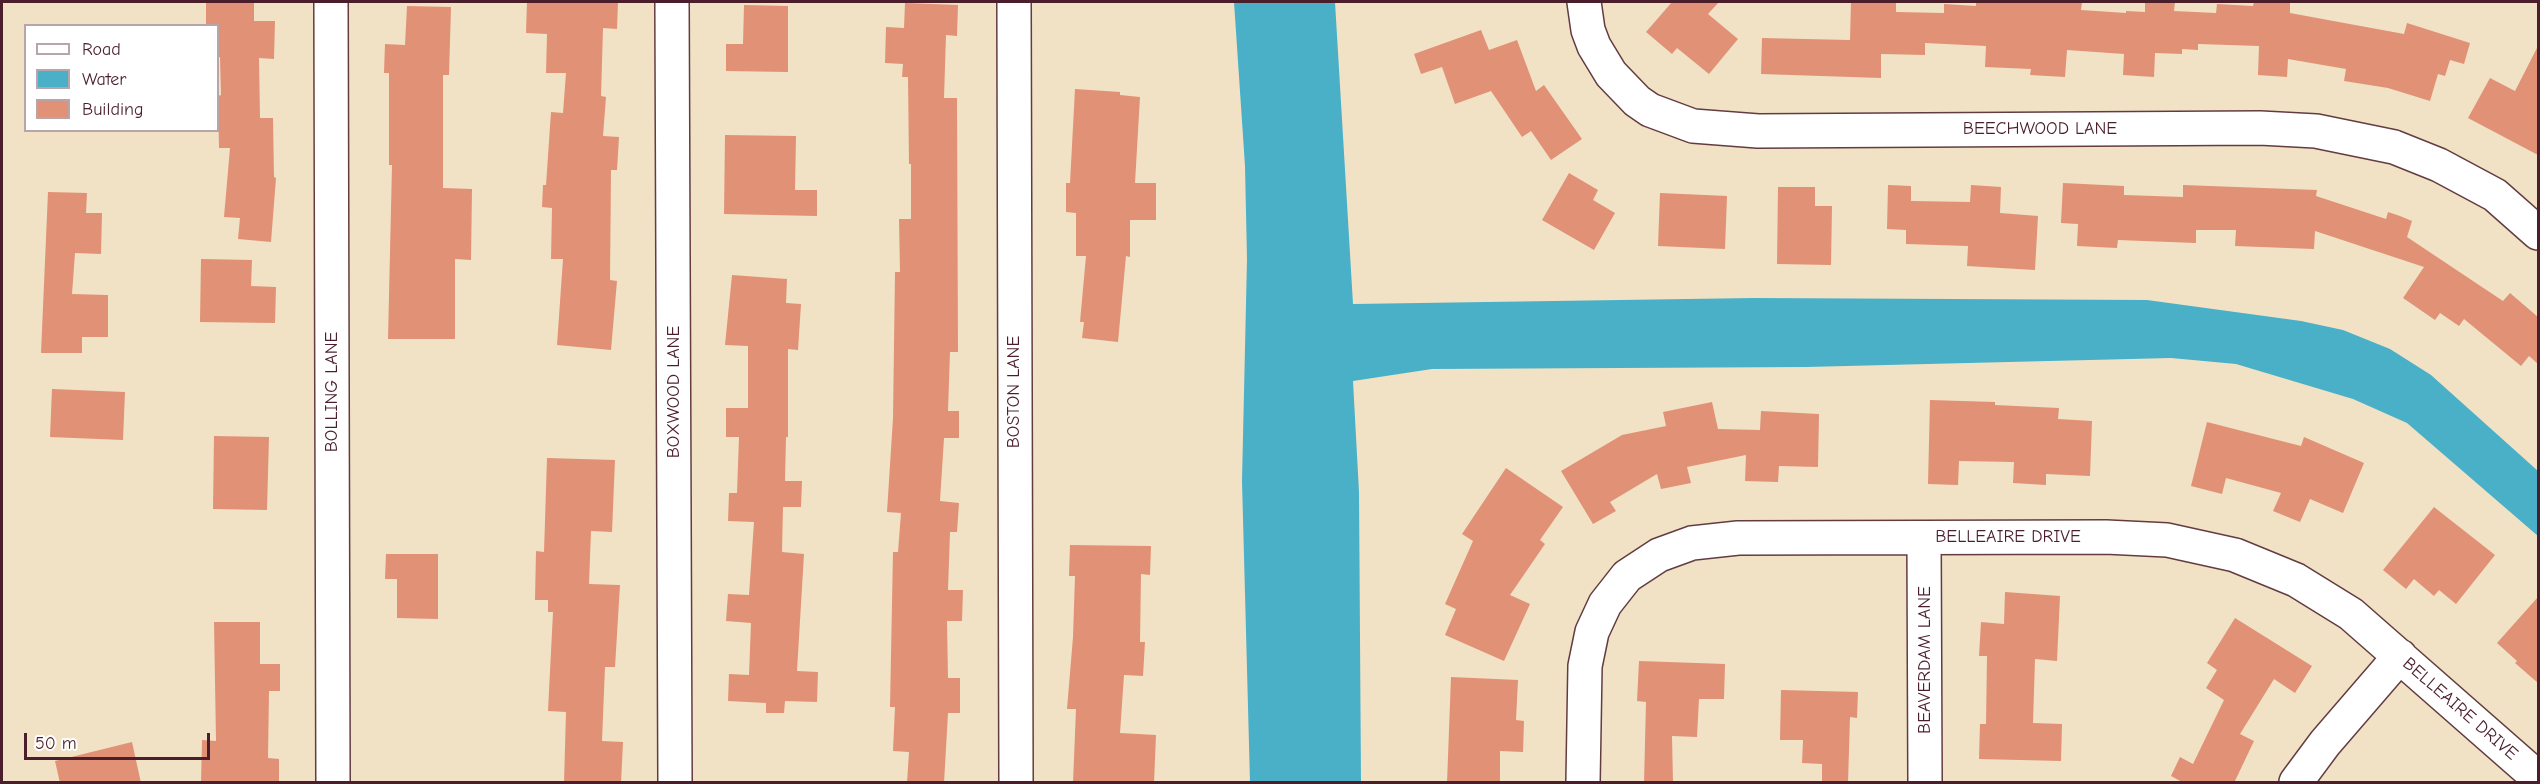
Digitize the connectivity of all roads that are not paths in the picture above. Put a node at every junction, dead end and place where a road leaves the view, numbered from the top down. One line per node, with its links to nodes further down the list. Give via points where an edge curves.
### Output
1 (331, 2): 9 (street, BOLLING LANE)
2 (672, 2): 10 (street, BOXWOOD LANE)
3 (1014, 2): 11 (street, BOSTON LANE)
4 (1584, 2): 5 (street, BEECHWOOD LANE, via 1594,46 1617,81 1650,110 1693,126 1758,130 2316,131 2394,147 2439,165 2495,195)
5 (2538, 233)
6 (1924, 538): 7 (street, BELLEAIRE DRIVE, via 2128,537 2212,548 2267,566 2316,591 2351,614); 12 (street, BELLEAIRE DRIVE, via 1713,540 1675,548 1643,564 1627,576 1605,604 1587,648); 13 (street, BEAVERDAM LANE)
7 (2400, 656): 8 (street, BELLEAIRE DRIVE); 14 (street)
8 (2538, 778)
9 (333, 783)
10 (675, 783)
11 (1016, 783)
12 (1583, 783)
13 (1925, 783)
14 (2296, 783)

